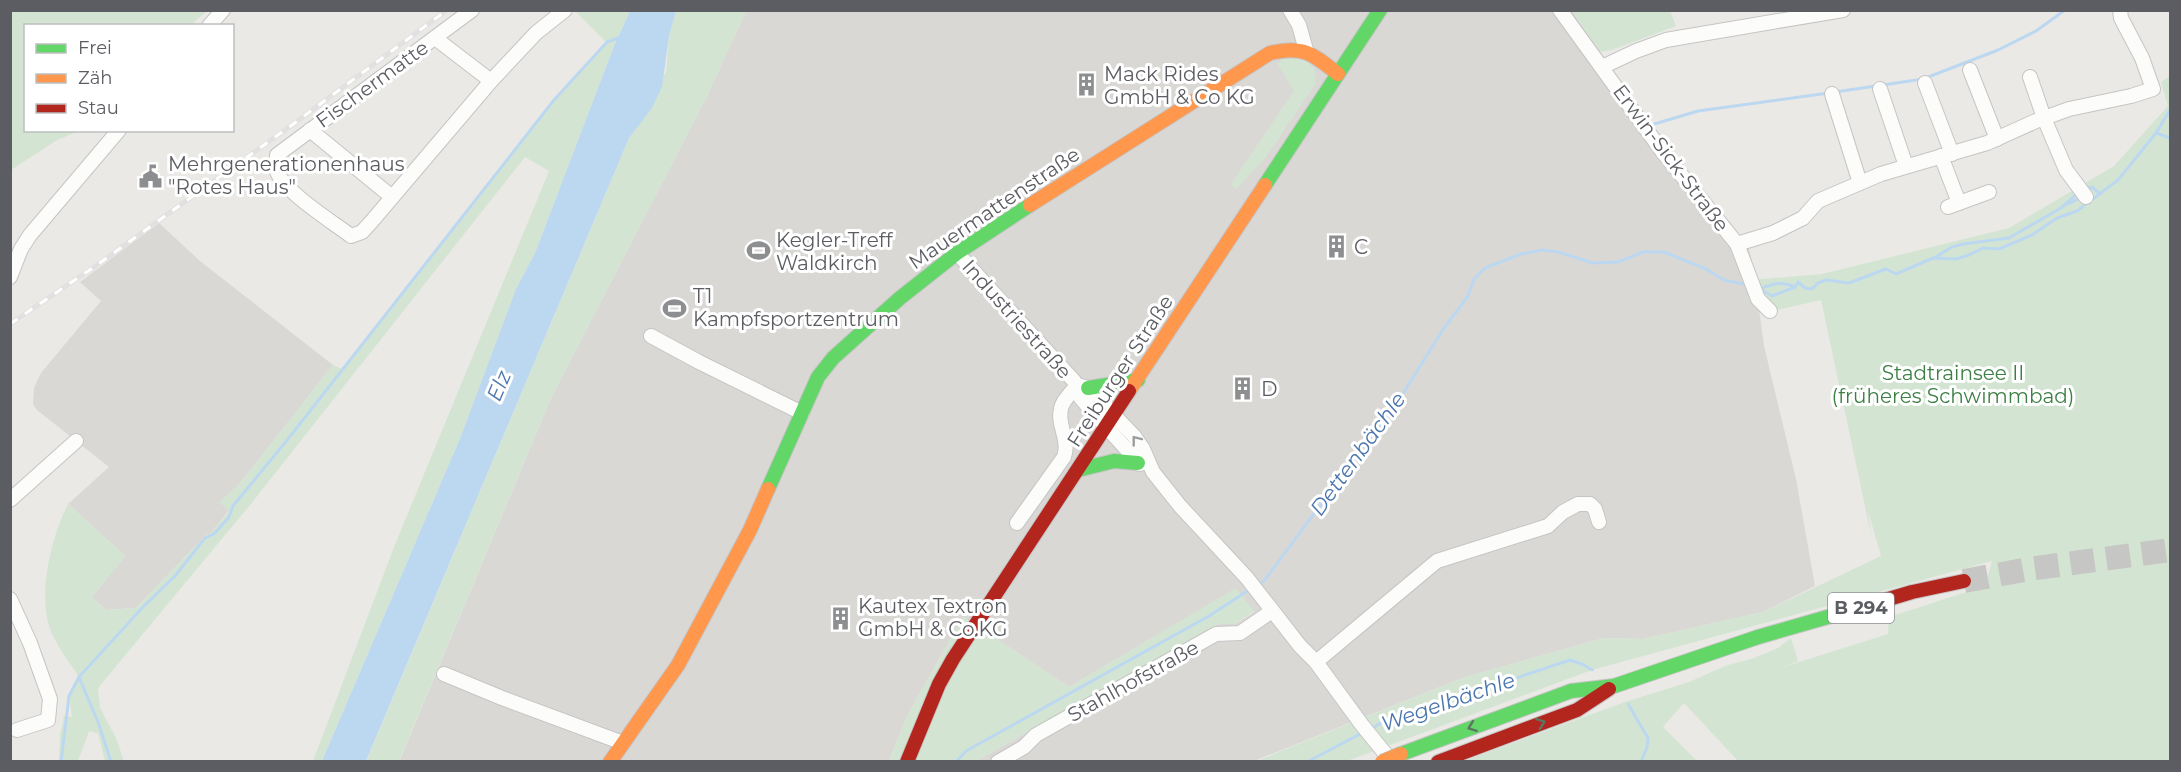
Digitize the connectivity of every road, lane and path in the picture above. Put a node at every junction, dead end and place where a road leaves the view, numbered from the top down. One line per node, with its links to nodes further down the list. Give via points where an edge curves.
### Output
1 (224, 10): 10 (street)
2 (472, 10): 11 (street, Fischermatte)
3 (565, 10): 17 (street, Fischermatte, via 536,33)
4 (1290, 10): 12 (street)
5 (1380, 10): 15 (main road, Freiburger Straße)
6 (1560, 10): 13 (street, Erwin-Sick-Straße)
7 (1843, 10): 9 (street)
8 (2120, 10): 21 (street, via 2153,89)
9 (1810, 13): 13 (street, via 1666,40)
10 (211, 24)
11 (435, 38): 17 (street, Fischermatte); 22 (street, Fischermatte)
12 (1306, 50): 15 (main road); 33 (main road, Mauermattenstraße, via 1295,47 1270,53)
13 (1602, 67): 31 (street, Erwin-Sick-Straße)
14 (1970, 70): 24 (street)
15 (1338, 74): 37 (main road, Freiburger Straße)
16 (2030, 77): 21 (street)
17 (491, 81): 30 (street, Fischermatte)
18 (1925, 83): 25 (street)
19 (1881, 89): 26 (street)
20 (1832, 94): 27 (street)
21 (2044, 118): 24 (street); 29 (street, via 2066,170)
22 (310, 130): 30 (street, Fischermatte); 30 (street, Fischermatte, via 277,155 276,169 300,198 351,236 362,232)
23 (117, 132): 32 (street)
24 (1997, 140): 25 (street)
25 (1946, 155): 26 (street); 28 (street, via 1954,205)
26 (1906, 166): 27 (street)
27 (1860, 183): 31 (street, via 1818,201 1803,218 1773,233)
28 (1989, 192)
29 (2086, 196)
30 (392, 197)
31 (1737, 244): 35 (street, Erwin-Sick-Straße, via 1758,299)
32 (16, 249): 34 (street)
33 (957, 253): 38 (street, Industriestraße); 39 (main road, Mauermattenstraße, via 833,358 818,377)
34 (10, 277)
35 (1770, 311)
36 (651, 336): 39 (street)
37 (1138, 380): 38 (main road); 40 (main road, Freiburger Straße)
38 (1083, 386): 40 (street, Industriestraße); 41 (street, Industriestraße, via 1080,397); 47 (street, Industriestraße, via 1060,407 1067,448 1064,457)
39 (802, 413): 55 (main road, Mauermattenstraße, via 750,530 678,665)
40 (1114, 415): 41 (main road, Freiburger Straße); 43 (street, one-way to 40, via 1143,449)
41 (1106, 428): 43 (street); 44 (main road, Freiburger Straße)
42 (76, 441): 45 (street)
43 (1144, 466): 44 (main road, via 1114,461); 50 (street, via 1247,578)
44 (1078, 470): 58 (main road, Freiburger Straße, via 944,676)
45 (10, 500)
46 (1599, 522): 51 (street, via 1595,508 1578,504 1548,526 1437,561)
47 (1017, 523)
48 (1964, 581): 53 (main road, B 294, via 1912,592 1758,637)
49 (10, 599): 54 (street, via 50,699 48,720)
50 (1272, 611): 51 (street); 59 (street, Stahlhofstraße, via 1240,633 1216,634 1036,735)
51 (1316, 662): 56 (street, via 1375,741)
52 (444, 674): 55 (street)
53 (1614, 686): 56 (main road, B 294, one-way to 56, via 1570,691); 61 (main road, B 294, one-way to 53, via 1577,710)
54 (17, 730)
55 (623, 743): 57 (main road, Mauermattenstraße)
56 (1396, 758): 60 (main road, B 294, bridge)
57 (610, 762)
58 (908, 762)
59 (998, 762)
60 (1382, 762)
61 (1438, 762)

